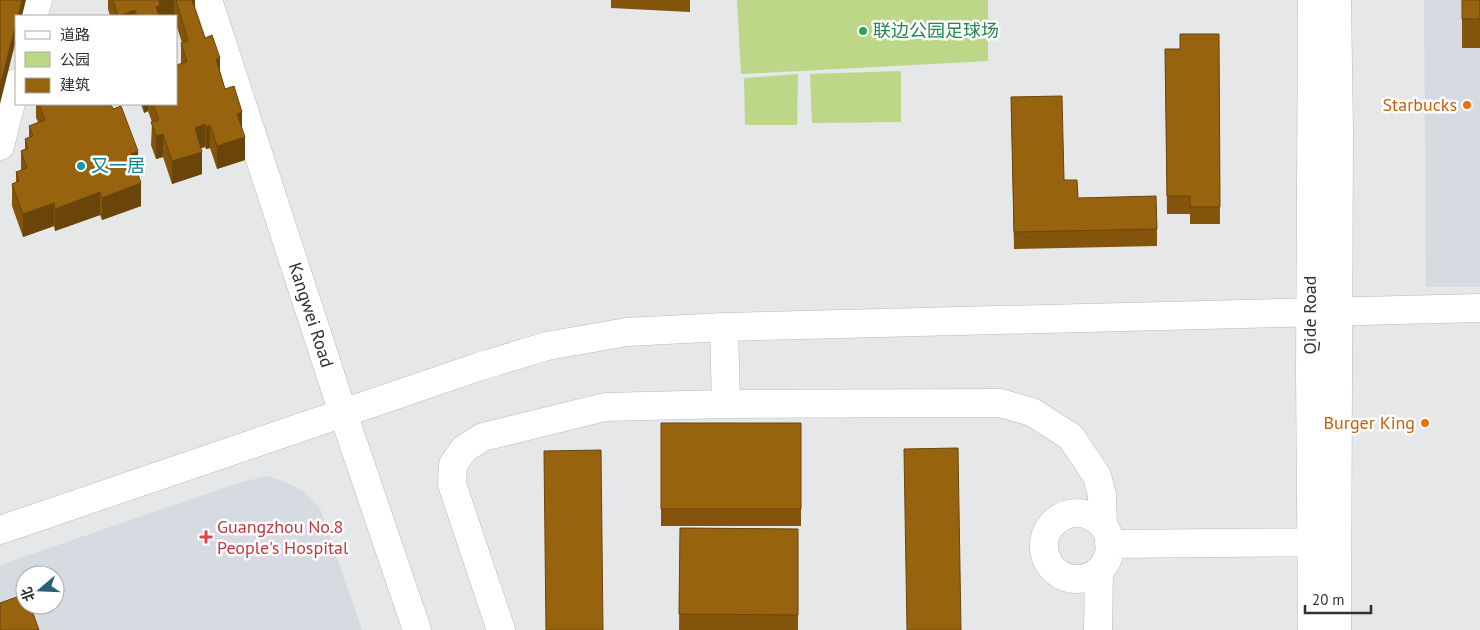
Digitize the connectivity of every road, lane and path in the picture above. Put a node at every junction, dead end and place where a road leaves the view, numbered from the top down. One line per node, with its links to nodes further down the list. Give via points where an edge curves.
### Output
1 (38, 0): 5 (street)
2 (208, 0): 13 (street, Kangwei Road)
3 (1312, 0): 10 (street, Qide Road)
4 (1337, 0): 9 (street, Qide Road)
5 (33, 15)
6 (15, 87): 7 (street)
7 (0, 146)
8 (1480, 308): 9 (street)
9 (1339, 311): 10 (street); 16 (street, Qide Road)
10 (1311, 313): 11 (street); 16 (street, Qide Road)
11 (724, 327): 12 (street); 13 (street, via 627,332 547,346)
12 (726, 404): 15 (street, via 1000,403 1032,412 1071,437 1097,476); 19 (street, via 606,407 483,437 464,449 453,465 452,484)
13 (344, 413): 14 (street); 18 (street, Kangwei Road)
14 (0, 530)
15 (1106, 535): 16 (street); 17 (street, via 1106,561); 17 (street, via 1089,515 1071,513 1050,527 1044,544 1048,562 1066,577 1085,578)
16 (1325, 542): 21 (street, Qide Road); 22 (street, Qide Road)
17 (1099, 571): 20 (street)
18 (417, 630)
19 (501, 630)
20 (1098, 630)
21 (1312, 630)
22 (1337, 630)

